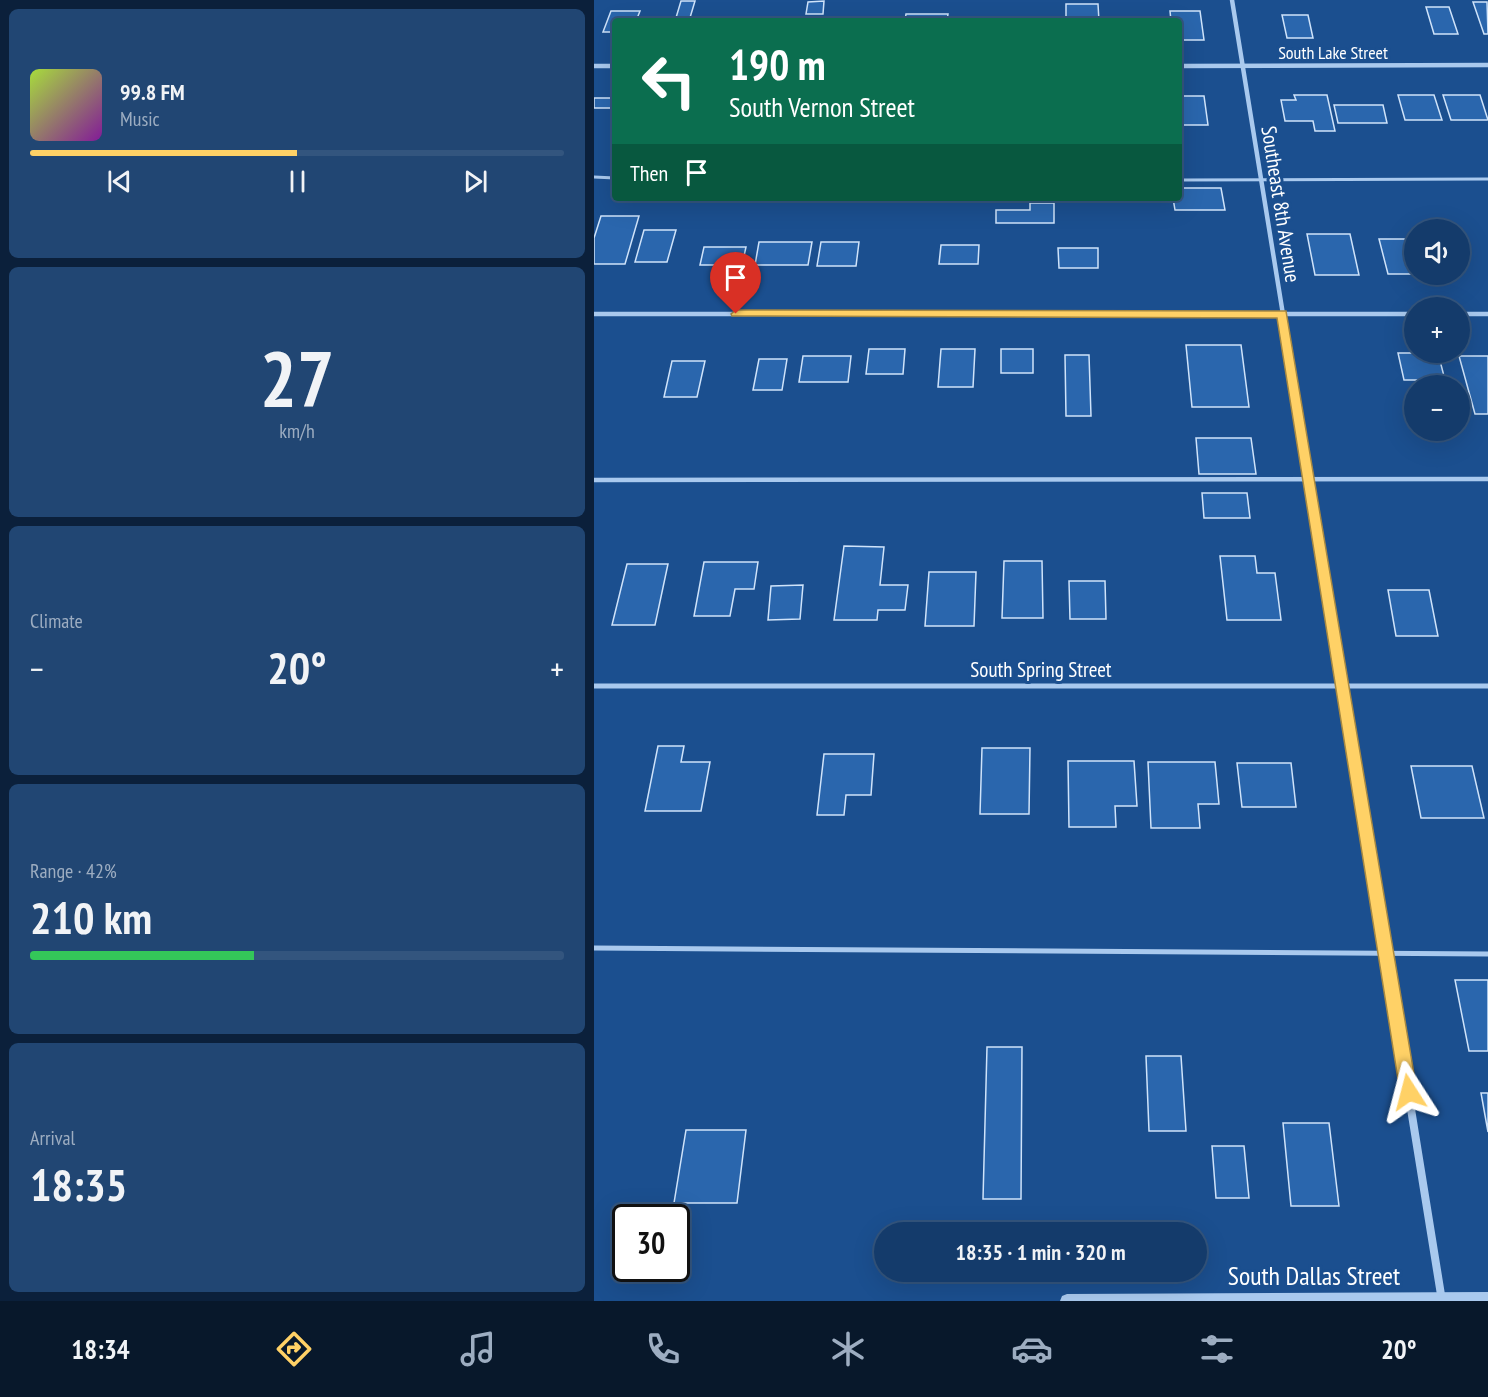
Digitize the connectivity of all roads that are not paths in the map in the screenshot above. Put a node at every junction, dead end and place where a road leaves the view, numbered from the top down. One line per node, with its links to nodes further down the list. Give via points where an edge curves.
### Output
1 (1232, 0): 6 (street, Southeast 8th Avenue)
2 (1488, 65): 6 (street, South Lake Street)
3 (594, 66): 4 (street)
4 (612, 66)
5 (1182, 66): 6 (street, South Lake Street)
6 (1243, 66): 11 (street, Southeast 8th Avenue)
7 (594, 177): 8 (lane)
8 (612, 178)
9 (1488, 179): 11 (lane)
10 (1182, 180): 11 (lane)
11 (1261, 180): 13 (street, Southeast 8th Avenue)
12 (594, 314): 13 (street)
13 (1282, 314): 14 (street); 17 (street, Southeast 8th Avenue)
14 (1404, 314)
15 (1470, 314): 16 (street)
16 (1488, 314)
17 (1309, 479): 18 (lane); 19 (lane); 21 (street, Southeast 8th Avenue)
18 (1488, 479)
19 (594, 480)
20 (594, 686): 21 (street, South Spring Street)
21 (1343, 686): 22 (street, South Spring Street); 24 (street, Southeast 8th Avenue)
22 (1488, 686)
23 (594, 948): 24 (lane)
24 (1387, 954): 25 (lane); 27 (street, Southeast 8th Avenue)
25 (1488, 954)
26 (1488, 1299): 27 (street, South Dallas Street)
27 (1442, 1300): 28 (street, South Dallas Street)
28 (1067, 1301)

